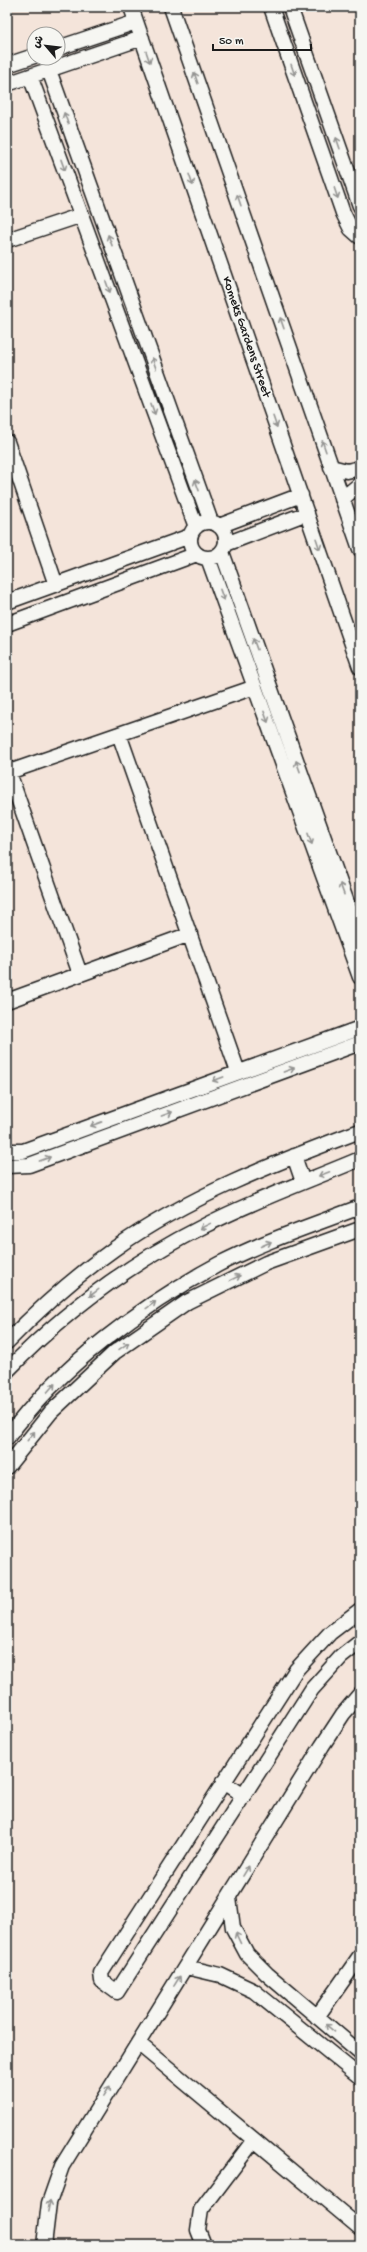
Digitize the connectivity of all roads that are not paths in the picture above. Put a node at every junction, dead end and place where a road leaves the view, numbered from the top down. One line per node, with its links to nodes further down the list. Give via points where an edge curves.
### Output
1 (131, 7): 5 (street, Komeks Gardens Street)
2 (171, 7): 18 (street, one-way to 2)
3 (271, 7): 15 (street, one-way to 15, via 343,213 351,229)
4 (290, 7): 13 (street, one-way to 4)
5 (136, 22): 6 (street, Komeks Gardens Street); 7 (street)
6 (142, 38): 10 (street); 21 (street, Komeks Gardens Street, one-way to 21)
7 (66, 45)
8 (26, 59): 9 (street)
9 (7, 65)
10 (49, 70): 11 (street); 24 (street, one-way to 10)
11 (30, 76): 12 (street); 14 (street, one-way to 14)
12 (7, 84)
13 (360, 206)
14 (82, 215): 16 (street); 25 (street, one-way to 25)
15 (360, 237)
16 (7, 240)
17 (8, 448): 29 (street)
18 (331, 467): 19 (street, via 347,471); 22 (street)
19 (360, 468)
20 (360, 484): 22 (street)
21 (301, 495): 23 (street, Komeks Gardens Street); 24 (street)
22 (342, 499): 27 (street)
23 (307, 513): 26 (street); 32 (street, Komeks Gardens Street, one-way to 32)
24 (215, 524): 25 (street, via 203,523); 26 (street, via 225,534)
25 (193, 531): 28 (street, via 191,546); 29 (street)
26 (224, 548): 28 (street); 37 (street, one-way to 26)
27 (360, 549)
28 (202, 556): 31 (street); 33 (street, one-way to 33)
29 (56, 585): 30 (street)
30 (7, 602)
31 (7, 624)
32 (360, 667)
33 (255, 687): 34 (street); 39 (street, one-way to 39)
34 (119, 734): 35 (street); 36 (street)
35 (8, 770): 38 (street)
36 (190, 934): 38 (street); 43 (street)
37 (360, 939)
38 (80, 974): 40 (street)
39 (360, 977)
40 (7, 1001)
41 (360, 1028): 43 (street)
42 (360, 1043): 48 (street, one-way to 42, via 29,1165)
43 (238, 1072): 45 (street, one-way to 45, via 23,1151)
44 (360, 1132): 46 (street)
45 (7, 1151)
46 (294, 1156): 49 (street); 52 (street, via 183,1208 115,1248 80,1275)
47 (360, 1160): 49 (street, one-way to 49)
48 (7, 1166)
49 (303, 1182): 53 (street, one-way to 53, via 205,1225 129,1268 60,1321)
50 (360, 1207): 54 (street, one-way to 50, via 56,1382 107,1337 162,1298 220,1264 282,1236)
51 (360, 1229): 55 (street, one-way to 51, via 51,1412 115,1352 187,1302 266,1263)
52 (7, 1342)
53 (7, 1371)
54 (7, 1438)
55 (7, 1467)
56 (360, 1610): 59 (street, via 330,1633 296,1670)
57 (360, 1642): 60 (street, via 341,1657 312,1689)
58 (360, 1694): 61 (street, one-way to 58, via 343,1714)
59 (223, 1782): 60 (street); 60 (street, via 101,1972 102,1980 117,1992)
60 (244, 1796)
61 (229, 1898): 63 (street); 64 (street, one-way to 61, via 247,1954 239,1941 230,1913)
62 (360, 1956): 66 (street)
63 (186, 1967): 65 (street, via 220,1975); 67 (street, one-way to 63)
64 (267, 1974): 65 (street); 66 (street)
65 (254, 1991): 69 (street)
66 (317, 2017): 68 (street, one-way to 66)
67 (138, 2043): 70 (street); 72 (street, one-way to 67, via 49,2203 62,2166)
68 (360, 2053)
69 (360, 2077)
70 (254, 2140): 71 (street); 73 (street, via 201,2210 198,2230)
71 (360, 2228)
72 (44, 2245)
73 (204, 2245)

